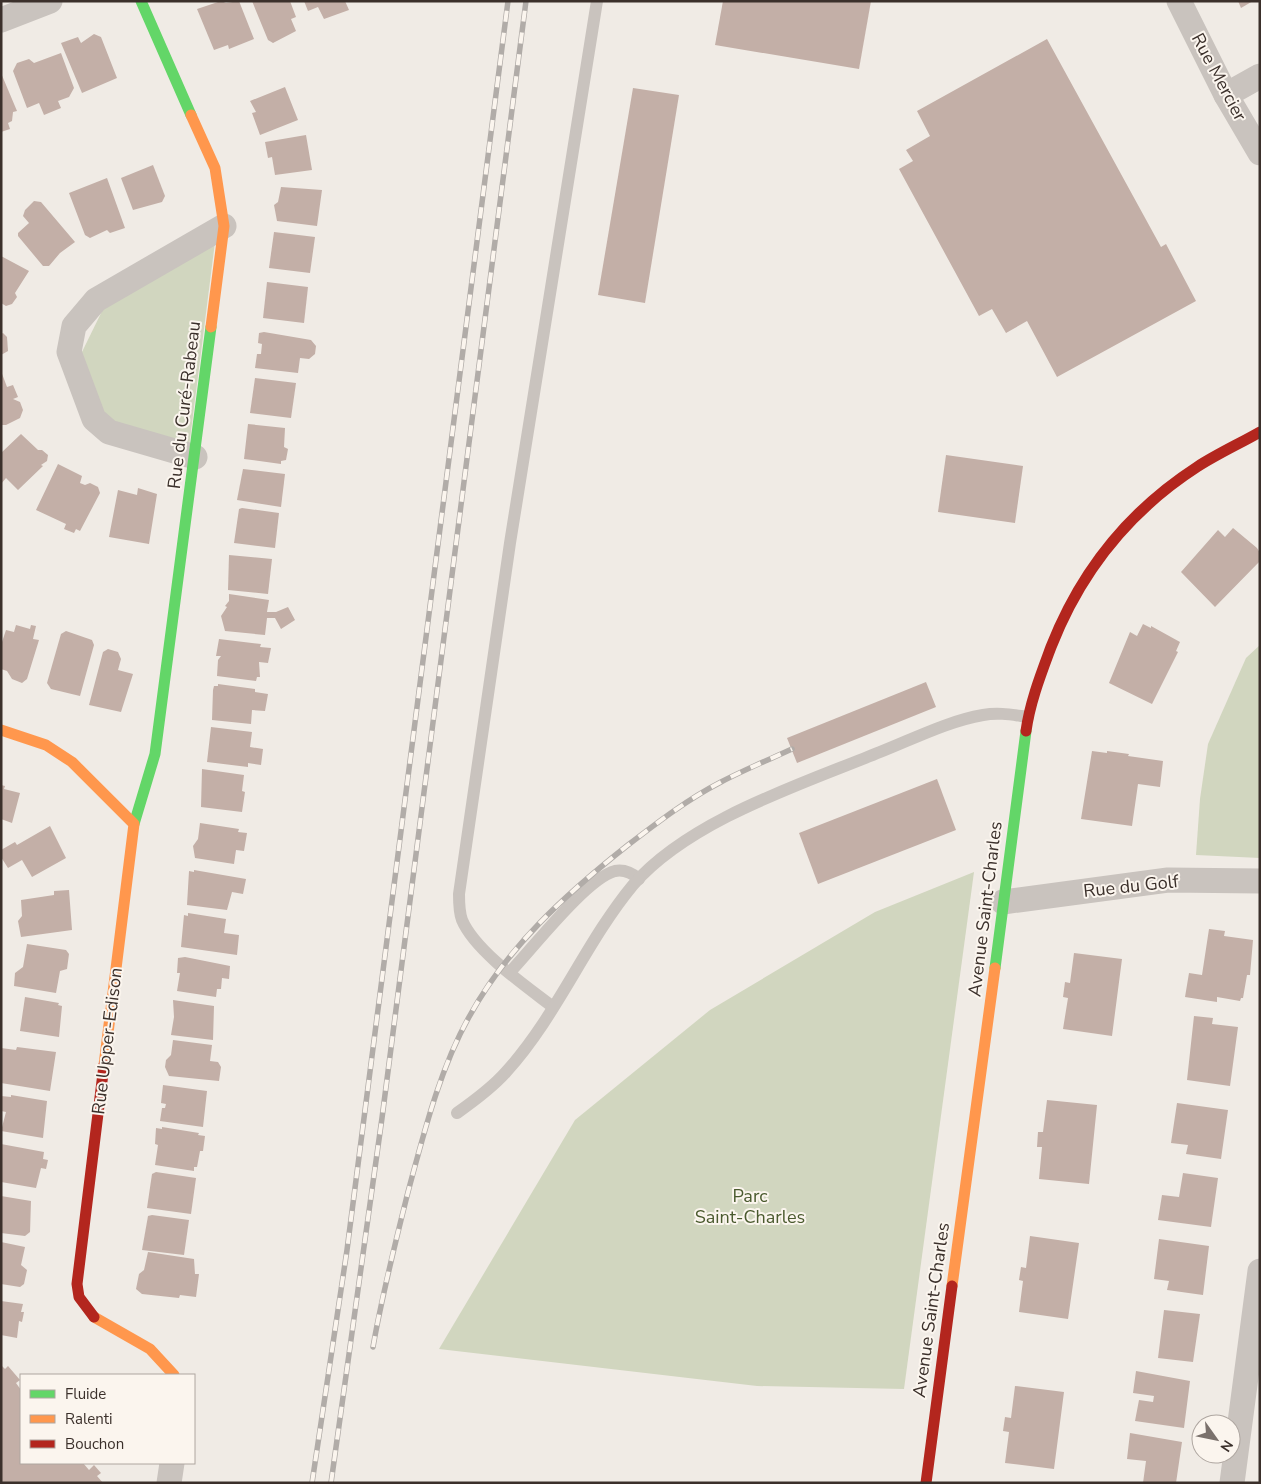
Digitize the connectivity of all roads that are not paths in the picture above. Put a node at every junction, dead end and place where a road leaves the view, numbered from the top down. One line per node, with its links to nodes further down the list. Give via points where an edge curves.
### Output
1 (50, 1): 5 (street)
2 (141, 1): 9 (street, Rue du Curé-Rabeau, via 215,168)
3 (597, 1): 18 (lane, via 511,534 459,894 459,907 467,930)
4 (1179, 1): 7 (street, Rue Mercier)
5 (1, 20)
6 (1260, 76): 7 (street)
7 (1226, 95): 8 (street, Rue Mercier)
8 (1260, 153)
9 (224, 226): 11 (street, Rue du Curé-Rabeau); 11 (street, via 96,300 74,326 69,352 94,419 109,432)
10 (1260, 432): 12 (street, Avenue Saint-Charles, via 1188,474 1133,520 1092,566 1057,630)
11 (195, 457): 14 (street, Rue du Curé-Rabeau, via 155,754)
12 (1028, 717): 15 (lane, via 994,713 972,718 807,782 700,832 660,859); 17 (street, Avenue Saint-Charles)
13 (1, 730): 14 (street, via 46,745 72,762)
14 (134, 824): 22 (street, Rue Upper-Edison, via 78,1270 78,1296 105,1326 150,1349)
15 (640, 879): 18 (lane, via 620,870 604,876 564,913); 19 (lane, via 605,924)
16 (1260, 881): 17 (street, Rue du Golf, via 1168,880)
17 (1004, 902): 25 (street, Avenue Saint-Charles)
18 (510, 972): 19 (lane)
19 (553, 1007): 20 (lane, via 506,1072)
20 (457, 1113)
21 (1260, 1271): 26 (street)
22 (173, 1374)
23 (172, 1464): 24 (street)
24 (169, 1483)
25 (926, 1483)
26 (1232, 1483)

